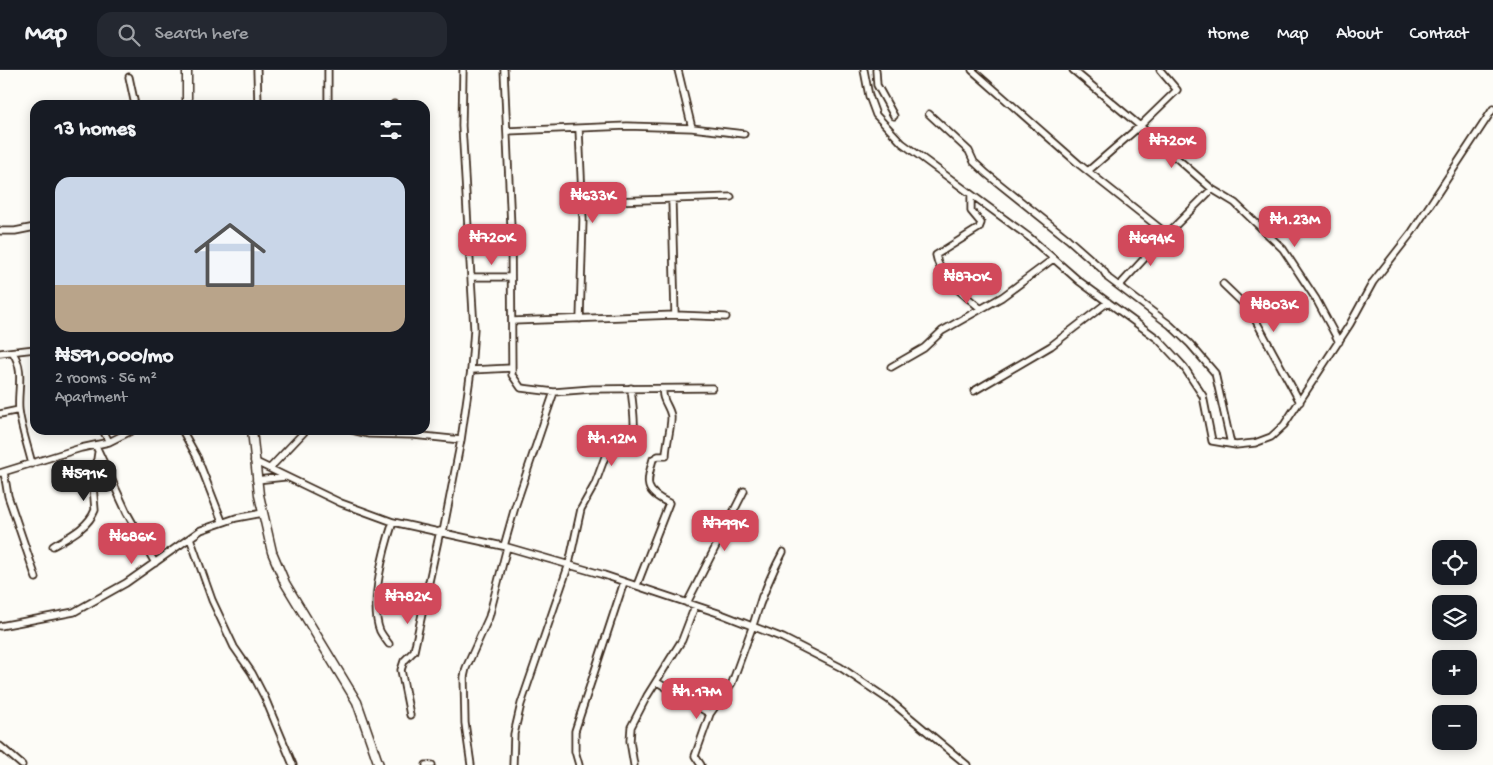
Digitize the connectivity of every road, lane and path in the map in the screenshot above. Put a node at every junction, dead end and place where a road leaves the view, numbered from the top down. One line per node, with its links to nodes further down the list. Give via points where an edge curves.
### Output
1 (187, 70): 14 (street)
2 (257, 70): 15 (street)
3 (328, 70): 16 (street)
4 (463, 70): 35 (street, via 462,126)
5 (504, 70): 23 (street)
6 (678, 70): 21 (street)
7 (864, 70): 27 (street, via 874,110 886,128 907,148)
8 (876, 70): 19 (street, via 877,85)
9 (972, 70): 25 (street)
10 (1073, 70): 20 (street)
11 (1160, 70): 20 (street, via 1177,90)
12 (129, 77): 13 (street)
13 (134, 100)
14 (187, 100)
15 (258, 100)
16 (328, 100)
17 (1493, 109): 45 (street, via 1412,232 1373,282)
18 (930, 114): 38 (street, via 969,151 974,162 987,174 1068,239)
19 (894, 116)
20 (1140, 126): 25 (street); 26 (street)
21 (692, 128): 22 (street, via 627,126); 24 (street)
22 (579, 129): 23 (street); 30 (street)
23 (507, 131): 36 (street)
24 (744, 134)
25 (1088, 171): 33 (street)
26 (1212, 189): 33 (street); 45 (street, via 1235,203 1283,249)
27 (971, 195): 34 (street, via 1029,237); 40 (street, via 971,211 981,223 979,228 936,255 938,267)
28 (731, 197): 29 (street)
29 (672, 201): 30 (street); 41 (street)
30 (582, 202): 43 (street)
31 (30, 228): 32 (street)
32 (0, 231)
33 (1167, 234): 38 (street)
34 (1053, 259): 39 (street); 40 (street)
35 (472, 276): 36 (street); 51 (street, via 474,329)
36 (512, 277): 44 (street)
37 (1224, 284): 57 (street, via 1250,310)
38 (1119, 286): 68 (street, via 1170,325 1215,373)
39 (1108, 302): 55 (street, via 1052,346); 68 (street, via 1158,339 1184,367 1202,396 1212,441)
40 (981, 309): 49 (street)
41 (675, 316): 42 (street); 43 (street)
42 (726, 317)
43 (580, 319): 44 (street)
44 (513, 321): 50 (street)
45 (1339, 342): 57 (street)
46 (30, 350): 48 (street)
47 (0, 353): 48 (street)
48 (13, 353): 58 (street, via 18,359 20,377)
49 (891, 367)
50 (512, 368): 51 (street); 56 (street, via 514,381 521,388)
51 (471, 370): 66 (street)
52 (631, 388): 54 (street); 56 (street); 87 (street, via 636,425 631,449 609,446 595,484 581,509)
53 (712, 388): 54 (street)
54 (663, 389): 90 (street, via 662,395 671,418 666,456 653,459 649,490 652,495 669,503)
55 (974, 391)
56 (554, 392): 84 (street, via 514,507)
57 (1300, 402): 68 (street, via 1271,437 1255,443)
58 (19, 410): 59 (street); 72 (street)
59 (0, 414)
60 (106, 435): 67 (street)
61 (123, 435): 67 (street)
62 (185, 435): 79 (street, via 197,456)
63 (252, 435): 71 (street)
64 (301, 435): 73 (street)
65 (430, 435): 66 (street)
66 (461, 440): 81 (street)
67 (109, 442): 69 (street)
68 (1231, 444)
69 (96, 446): 70 (street); 72 (street)
70 (98, 453): 83 (street, via 94,468 92,516 86,524); 86 (street)
71 (254, 461): 73 (street); 76 (street)
72 (32, 464): 74 (street)
73 (270, 468): 75 (street)
74 (2, 473): 88 (street)
75 (285, 477): 76 (street); 80 (street)
76 (256, 480): 78 (street)
77 (744, 491): 91 (street)
78 (263, 513): 79 (street); 103 (street, via 282,577 357,702)
79 (222, 521): 82 (street)
80 (393, 522): 81 (street); 95 (street, via 381,559 376,606 380,632)
81 (442, 532): 84 (street); 98 (street, via 414,651 404,661 401,670)
82 (190, 538): 86 (street); 102 (street, via 212,600 234,647 265,698)
83 (53, 546)
84 (505, 546): 87 (street); 106 (street, via 489,617 464,677)
85 (784, 552): 93 (street, via 762,596)
86 (155, 563): 94 (street, via 74,612)
87 (569, 564): 89 (street); 107 (street, via 521,704 514,734)
88 (36, 578)
89 (624, 582): 90 (street); 108 (street, via 577,725 575,751)
90 (637, 585): 91 (street)
91 (687, 603): 92 (street)
92 (696, 606): 93 (street); 96 (street, via 682,640)
93 (753, 625): 97 (street, via 732,682); 100 (street, via 840,667 889,700)
94 (0, 626)
95 (389, 644)
96 (657, 682): 97 (street); 109 (street, via 631,727)
97 (710, 714): 110 (street, via 695,756)
98 (410, 715)
99 (0, 746): 101 (street)
100 (964, 764)
101 (22, 765)
102 (293, 765)
103 (379, 765)
104 (426, 765): 105 (street)
105 (432, 765)
106 (471, 765)
107 (513, 765)
108 (579, 765)
109 (634, 765)
110 (701, 765)

